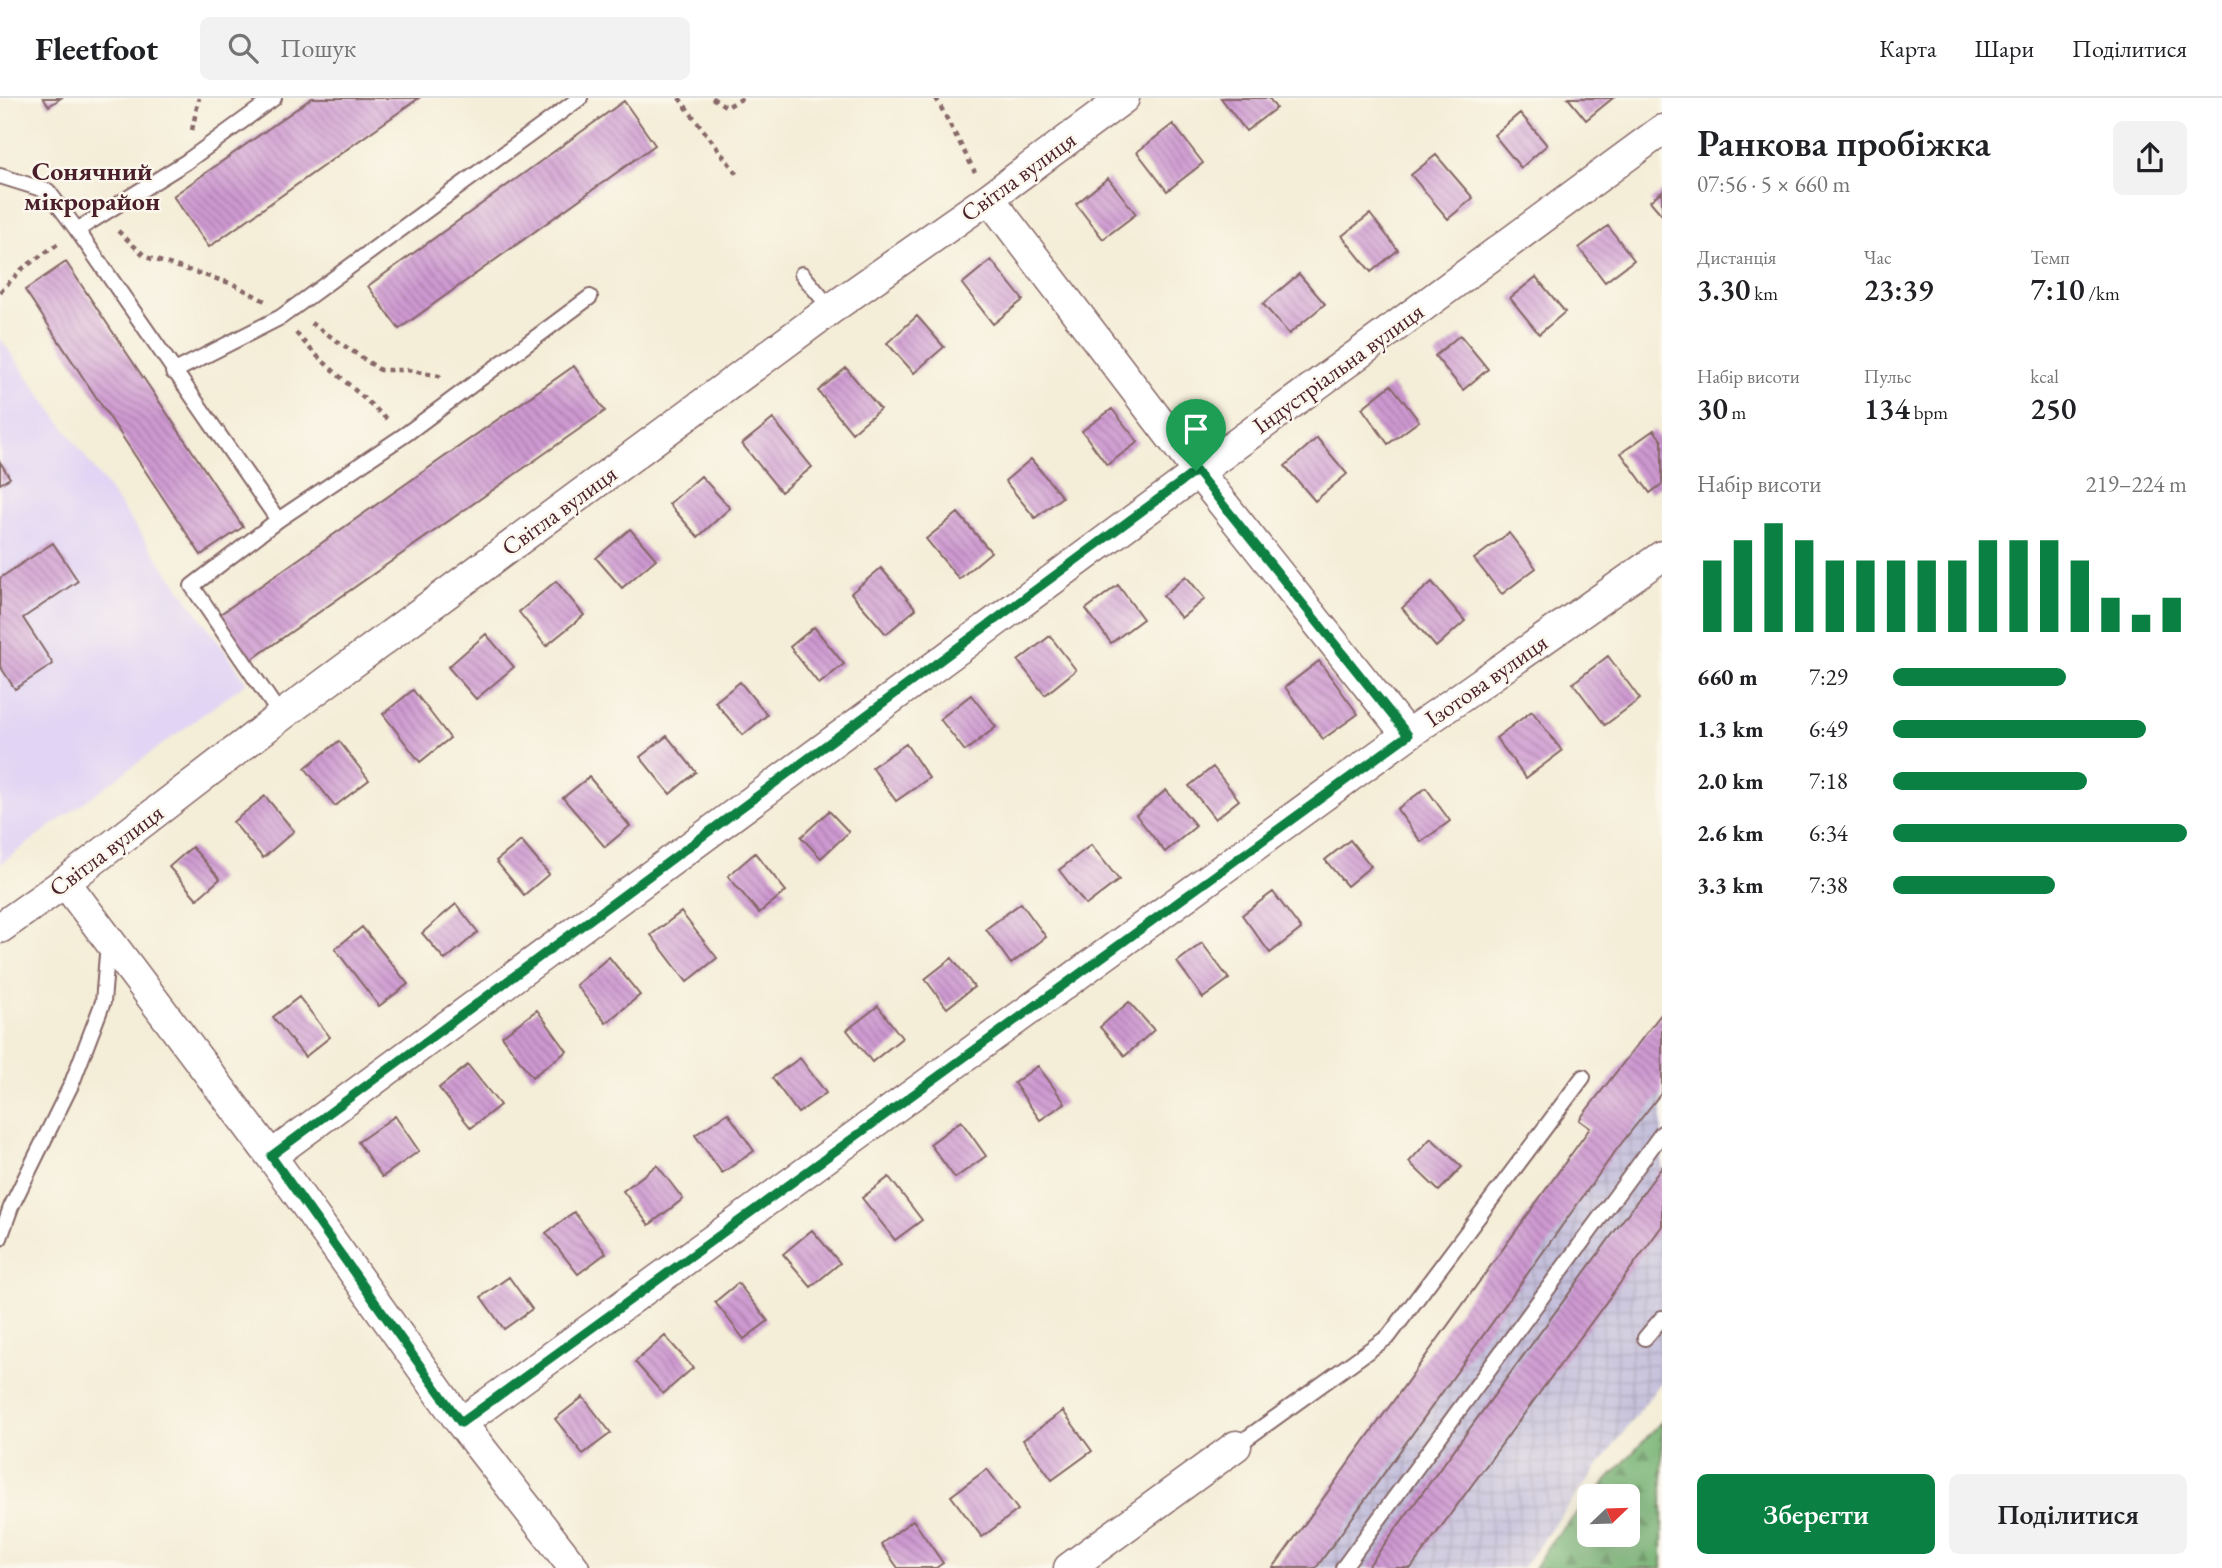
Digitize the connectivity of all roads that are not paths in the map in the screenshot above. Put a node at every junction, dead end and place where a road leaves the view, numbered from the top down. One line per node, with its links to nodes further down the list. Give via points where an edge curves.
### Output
1 (274, 98): 7 (lane, via 186,162)
2 (580, 98): 11 (lane, via 281,317)
3 (1124, 98): 6 (street, Світла вулиця)
4 (1662, 130): 12 (street, Індустріальна вулиця)
5 (0, 176): 7 (lane, via 48,191)
6 (989, 198): 10 (street, Світла вулиця); 12 (street)
7 (77, 230): 11 (lane)
8 (802, 274): 10 (lane)
9 (590, 297): 13 (lane, via 406,433)
10 (831, 309): 15 (street, Світла вулиця)
11 (173, 372): 13 (lane)
12 (1196, 471): 16 (street); 22 (street, Індустріальна вулиця)
13 (278, 520): 15 (lane, via 192,586)
14 (1662, 556): 16 (street, Ізотова вулиця)
15 (281, 716): 17 (street, Світла вулиця)
16 (1408, 735): 26 (street, Ізотова вулиця)
17 (65, 882): 18 (street, Світла вулиця); 19 (street)
18 (0, 928)
19 (109, 941): 22 (street); 23 (lane, via 103,1002 72,1083)
20 (1583, 1077): 27 (lane, via 1388,1336)
21 (1662, 1133): 30 (lane)
22 (271, 1156): 26 (street)
23 (0, 1238)
24 (1662, 1318): 25 (lane)
25 (1645, 1338)
26 (461, 1423): 28 (street)
27 (1236, 1446): 29 (street)
28 (574, 1568)
29 (1069, 1568)
30 (1343, 1568)

